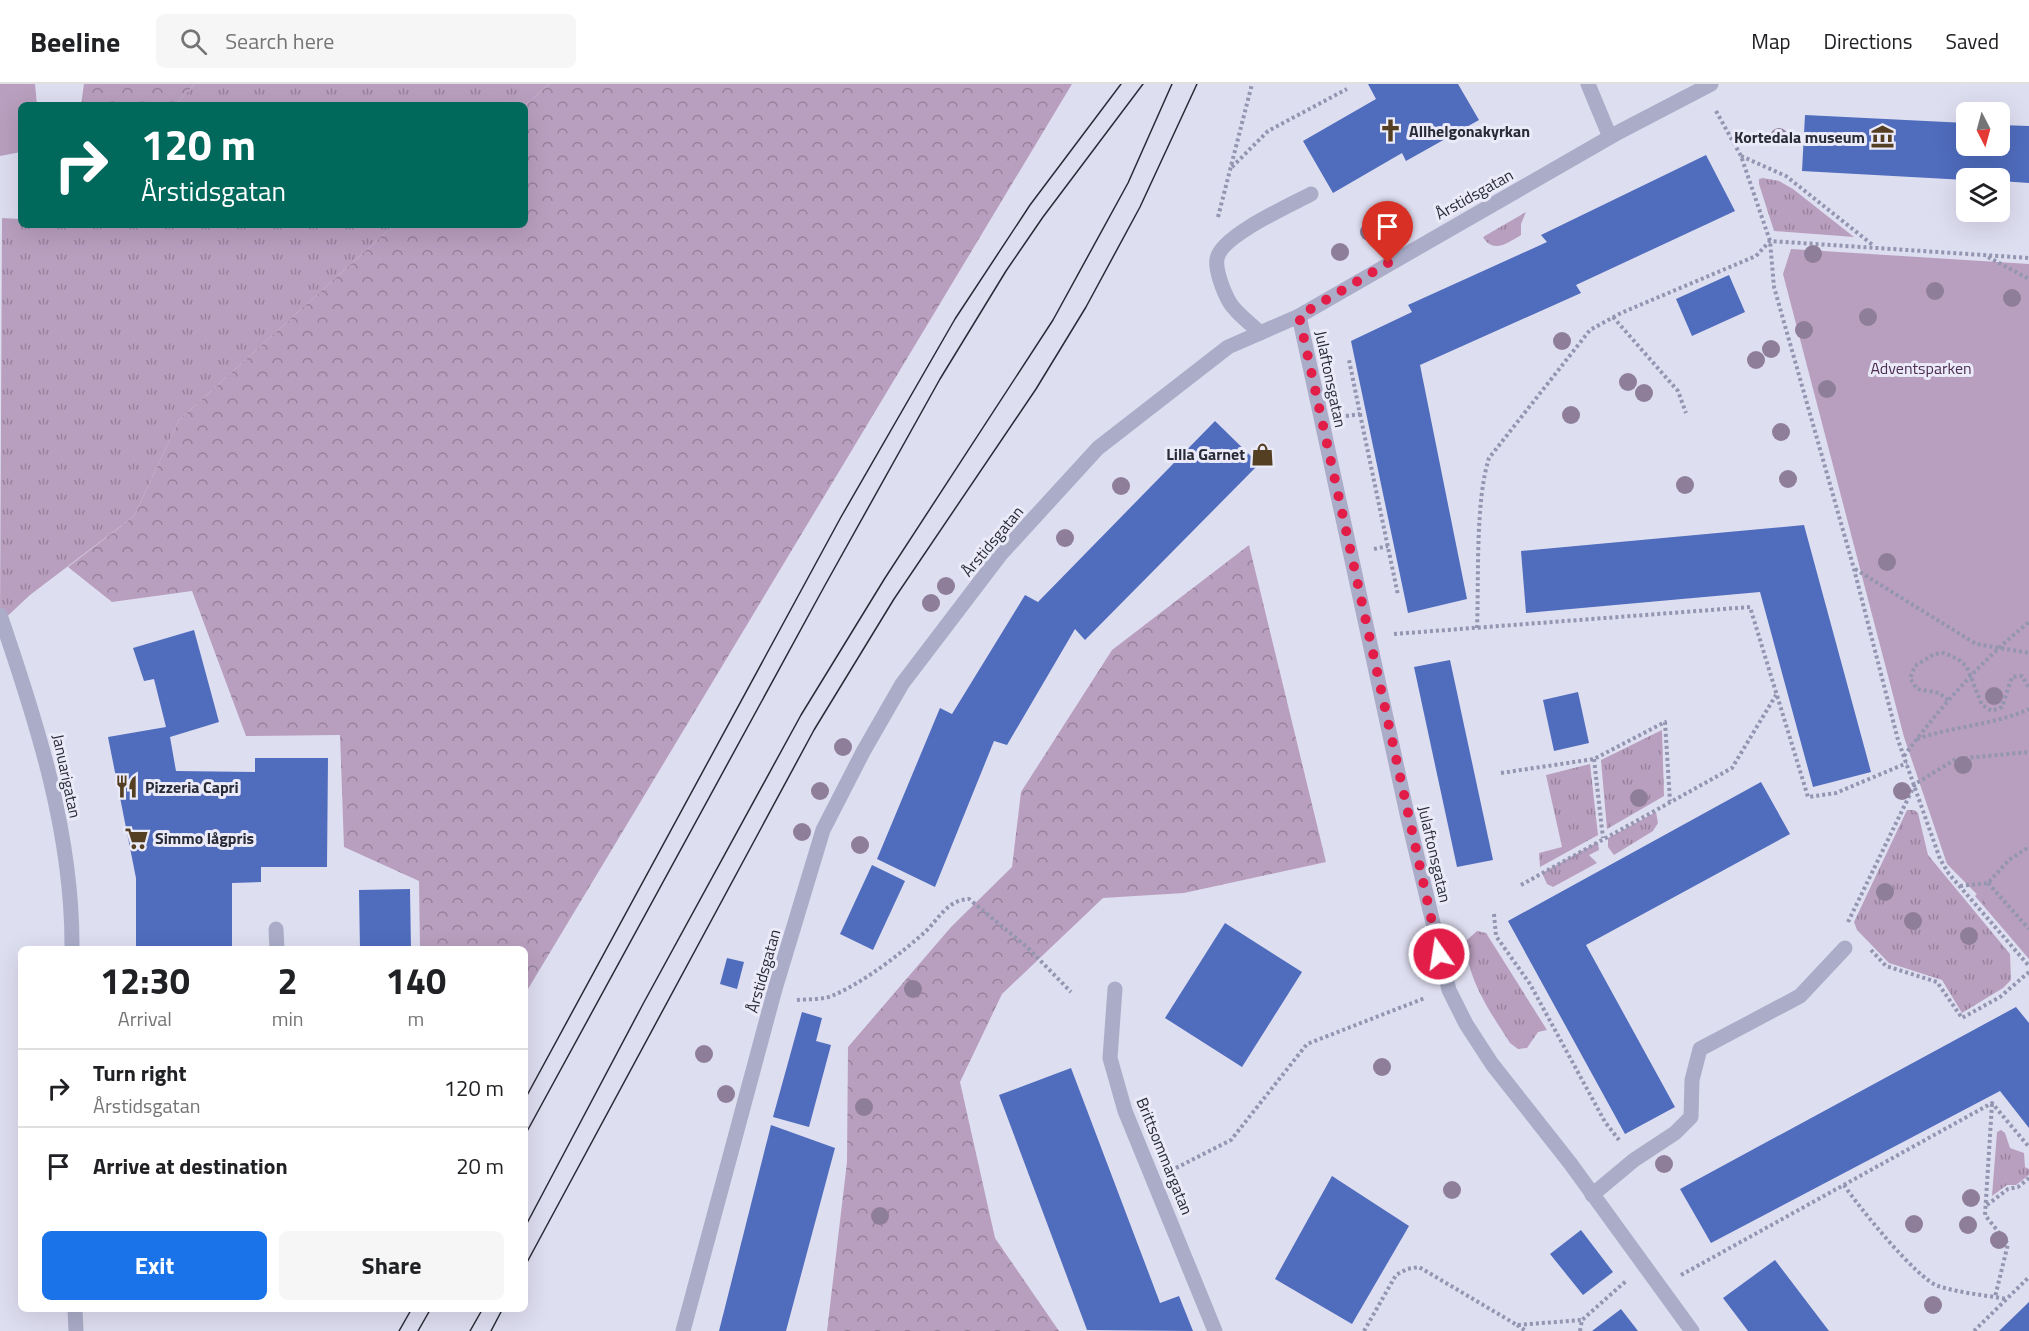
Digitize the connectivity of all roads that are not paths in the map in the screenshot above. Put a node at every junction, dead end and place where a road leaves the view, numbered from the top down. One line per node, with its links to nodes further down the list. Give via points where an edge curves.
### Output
1 (1588, 84): 3 (street)
2 (1707, 85): 3 (street, Årstidsgatan)
3 (1610, 137): 5 (street, Årstidsgatan)
4 (1311, 194): 6 (street, via 1225,244 1217,257 1218,273 1230,303)
5 (1299, 316): 6 (street, Årstidsgatan); 13 (street, Julaftonsgatan, via 1449,990 1492,1064)
6 (1260, 333): 16 (street, Årstidsgatan, via 1227,347 1098,448 1001,554 902,684 862,752 823,830 775,989)
7 (0, 615): 9 (street, Januarigatan, via 41,739 63,844)
8 (276, 929): 10 (street)
9 (72, 946)
10 (277, 946)
11 (1845, 948): 13 (street, via 1800,996 1700,1049 1692,1080 1691,1117)
12 (1115, 989): 17 (street, Brittsommargatan, via 1110,1058 1125,1111)
13 (1592, 1195): 18 (street, Julaftonsgatan)
14 (75, 1312): 15 (street)
15 (76, 1331)
16 (683, 1331)
17 (1215, 1331)
18 (1692, 1331)

